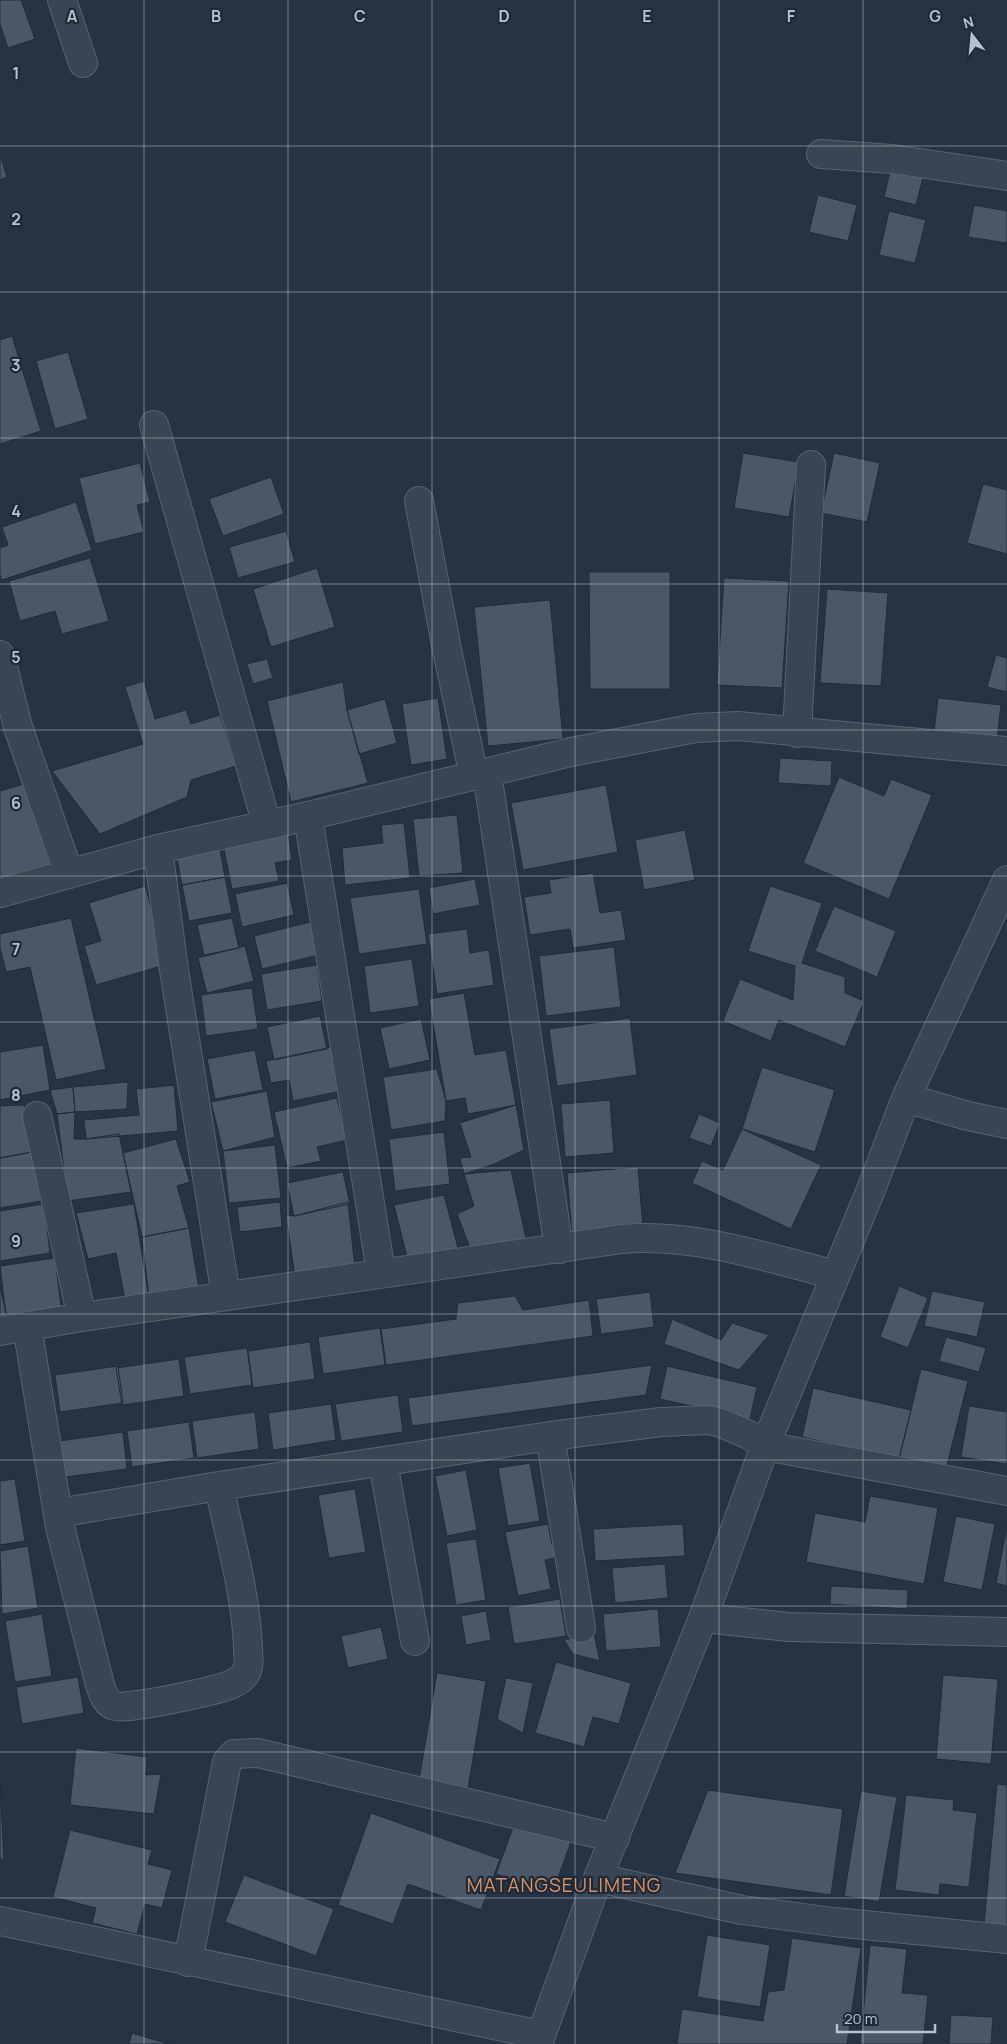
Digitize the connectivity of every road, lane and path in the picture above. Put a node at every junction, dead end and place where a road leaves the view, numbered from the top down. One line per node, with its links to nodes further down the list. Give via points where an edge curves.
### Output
1 (62, 0): 2 (street)
2 (83, 63)
3 (821, 154): 4 (street, via 892,159)
4 (1007, 176)
5 (154, 425): 13 (street)
6 (811, 465): 9 (street)
7 (419, 501): 11 (street, via 447,650)
8 (0, 655): 15 (street, via 18,727)
9 (797, 733): 10 (street); 11 (street, via 738,726 696,728 571,752)
10 (1007, 751)
11 (480, 775): 12 (street); 21 (street)
12 (308, 816): 13 (street); 22 (street)
13 (267, 825): 14 (street)
14 (158, 849): 15 (street); 24 (street, via 175,980)
15 (69, 874): 17 (street)
16 (1007, 880): 18 (street)
17 (0, 893)
18 (906, 1098): 20 (street); 23 (street)
19 (37, 1116): 25 (street)
20 (1007, 1124)
21 (559, 1249): 22 (street); 23 (street, via 648,1237 746,1252)
22 (381, 1272): 24 (street)
23 (835, 1275): 29 (street)
24 (226, 1296): 25 (street)
25 (82, 1316): 26 (street)
26 (28, 1326): 27 (street); 33 (street)
27 (0, 1331)
28 (550, 1436): 29 (street, via 661,1422 709,1420 735,1428); 30 (street); 35 (street)
29 (764, 1446): 32 (street); 34 (street)
30 (383, 1462): 31 (street); 37 (street)
31 (219, 1486): 33 (street); 33 (street, via 247,1623 247,1672 230,1685 136,1705 113,1706 103,1694)
32 (1007, 1491)
33 (58, 1513)
34 (703, 1618): 36 (street, via 789,1627); 38 (street)
35 (580, 1628)
36 (1007, 1632)
37 (415, 1641)
38 (615, 1838): 39 (street); 42 (street, via 258,1753 234,1754 227,1762)
39 (598, 1878): 41 (street, via 742,1910); 43 (street)
40 (0, 1921): 42 (street)
41 (1007, 1939)
42 (188, 1962): 43 (street)
43 (539, 2040)

